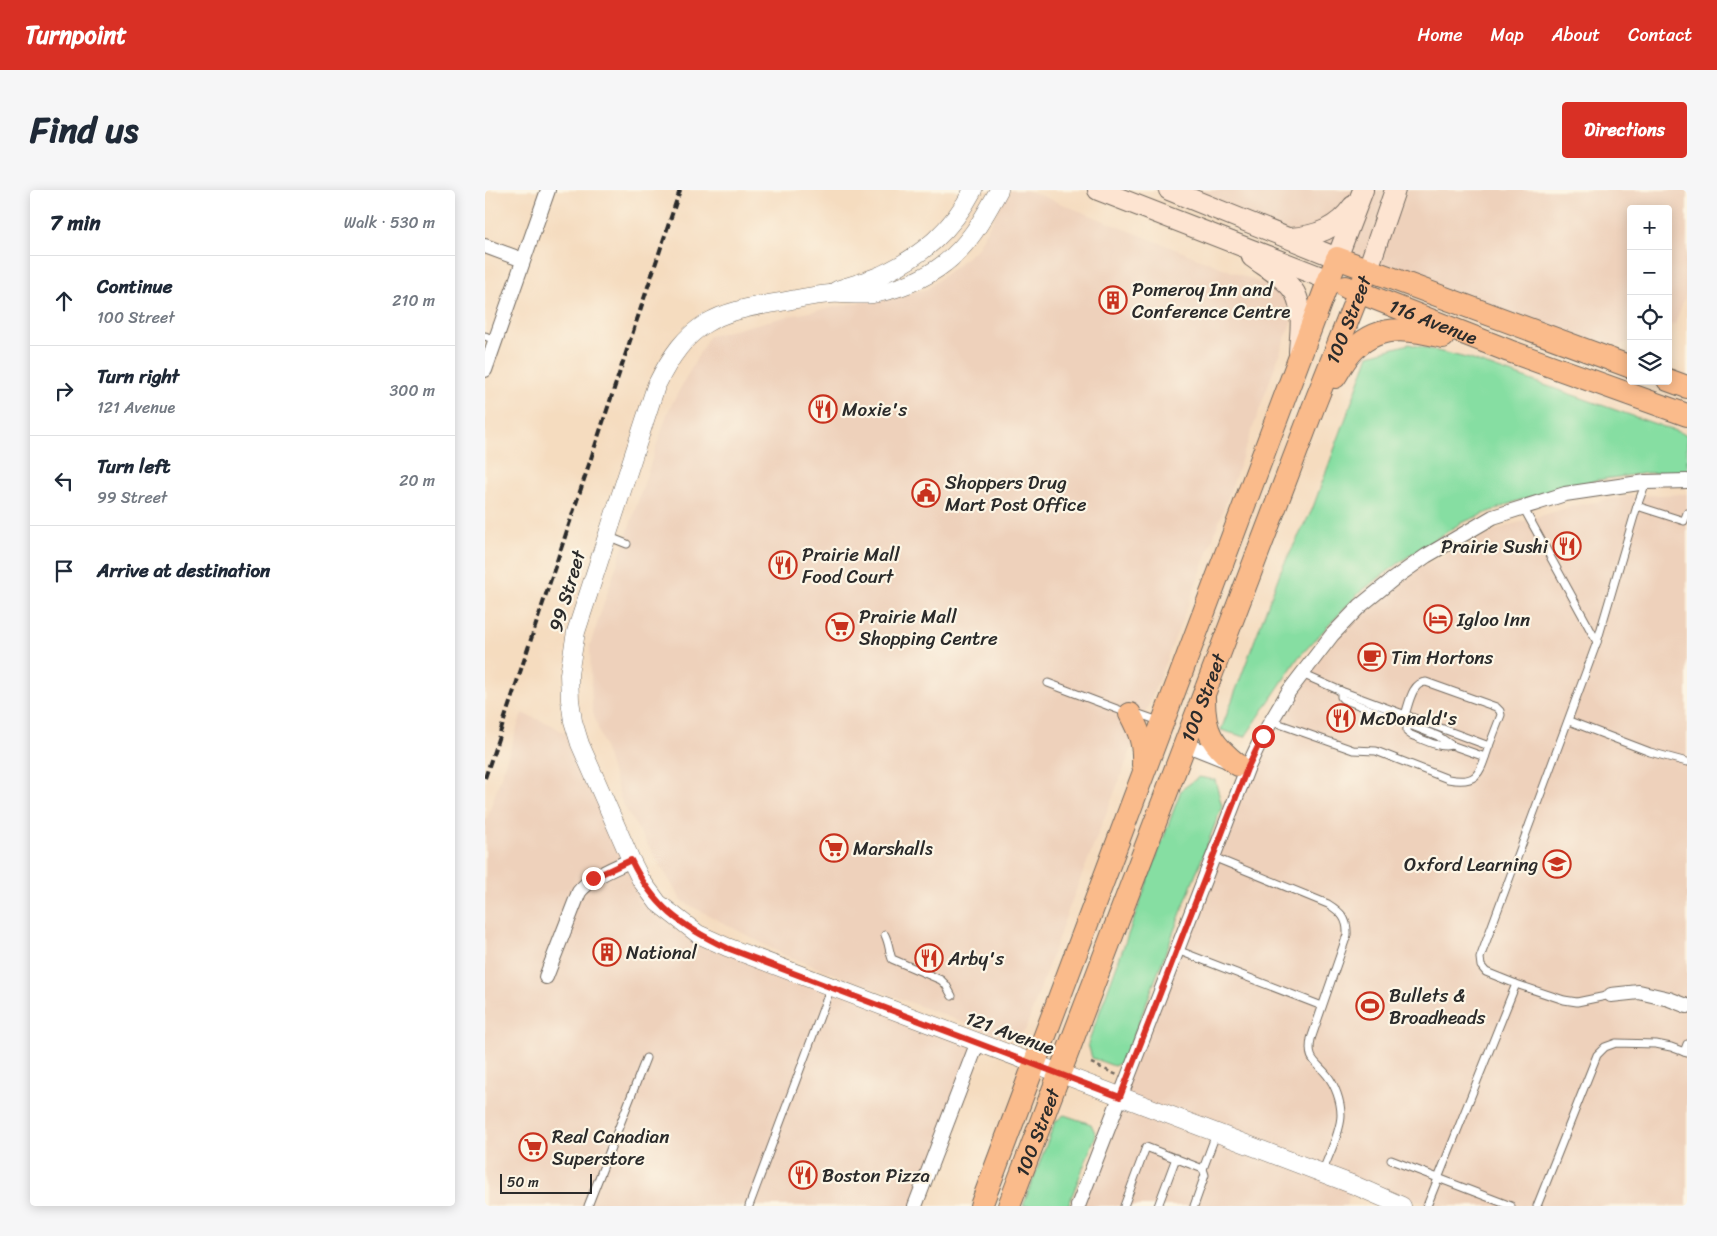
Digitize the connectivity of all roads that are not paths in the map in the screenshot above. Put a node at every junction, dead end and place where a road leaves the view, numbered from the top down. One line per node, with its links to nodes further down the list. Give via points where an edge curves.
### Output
1 (548, 190): 12 (street)
2 (973, 190): 16 (street, 99 Street, via 938,239 881,275)
3 (999, 190): 16 (street, 99 Street, via 960,251 928,274 906,285 871,294)
4 (1099, 190): 9 (main road, 116 Avenue)
5 (1169, 190): 8 (main road, 116 Avenue)
6 (1395, 190): 13 (main road, 100 Street)
7 (1363, 191): 8 (main road, via 1337,224 1323,232); 11 (main road, 100 Street)
8 (1287, 238): 11 (main road, 116 Avenue)
9 (1226, 239): 14 (main road, 116 Avenue); 19 (main road, via 1283,280 1295,293 1301,314)
10 (485, 246): 12 (street)
11 (1337, 258): 13 (main road, 116 Avenue); 14 (main road, 100 Street)
12 (523, 260): 17 (street)
13 (1368, 269): 15 (main road, 100 Street); 20 (main road, 116 Avenue)
14 (1329, 280): 15 (main road, 116 Avenue); 19 (main road, 100 Street)
15 (1359, 292): 18 (main road, 116 Avenue); 24 (main road, 100 Street)
16 (829, 294): 31 (street, 99 Street, via 724,314 697,329 680,347 656,386)
17 (490, 338): 21 (street)
18 (1509, 350): 24 (main road, via 1407,329 1380,333 1351,354); 25 (main road, 116 Avenue)
19 (1299, 358): 33 (main road, 100 Street)
20 (1627, 365)
21 (485, 370)
22 (1672, 381): 23 (main road)
23 (1687, 387)
24 (1313, 408): 38 (main road, 100 Street)
25 (1687, 415)
26 (1687, 481): 27 (street)
27 (1646, 482): 28 (street, via 1565,494); 29 (lane)
28 (1523, 506): 34 (lane); 35 (street, via 1493,517 1392,580 1360,606)
29 (1637, 506): 30 (lane, via 1684,522); 34 (lane)
30 (1687, 513)
31 (607, 536): 32 (lane); 52 (street, 99 Street, via 576,632 569,674 569,700 580,744)
32 (627, 544)
33 (1200, 622): 43 (main road, 100 Street); 44 (main road, via 1181,724)
34 (1597, 642): 42 (lane)
35 (1301, 674): 37 (lane); 41 (street)
36 (1048, 683): 39 (lane)
37 (1341, 691): 40 (lane); 46 (lane, via 1343,699)
38 (1204, 696): 44 (main road, 100 Street); 48 (main road, via 1213,741)
39 (1129, 714): 43 (lane); 49 (main road, via 1144,748)
40 (1405, 715): 45 (lane); 45 (lane, via 1416,685 1421,682 1496,707 1501,716)
41 (1271, 721): 46 (lane, via 1353,750 1376,751 1448,779 1475,778); 48 (street)
42 (1569, 721): 47 (lane, via 1650,752); 56 (lane, via 1481,958 1481,966 1486,972)
43 (1162, 722): 49 (main road, 100 Street); 50 (main road, via 1169,751)
44 (1185, 744): 48 (street); 50 (main road, 100 Street)
45 (1489, 746): 46 (lane)
46 (1485, 757)
47 (1687, 762)
48 (1243, 767): 51 (street)
49 (1143, 773): 66 (main road, 100 Street)
50 (1142, 856): 67 (main road, 100 Street)
51 (1213, 857): 54 (street); 60 (lane, via 1328,904 1343,915 1347,935)
52 (631, 860): 55 (street, via 593,878 579,892); 57 (street, 121 Avenue, via 641,880 659,903 698,934)
53 (885, 935): 59 (lane, via 892,959 941,980)
54 (1177, 950): 60 (lane); 68 (street)
55 (546, 977)
56 (1516, 984): 58 (lane, via 1564,1000 1584,1001); 74 (lane)
57 (831, 987): 62 (street, 121 Avenue); 76 (lane)
58 (1611, 995): 61 (street, via 1639,992)
59 (952, 996)
60 (1322, 1006): 73 (lane, via 1309,1049 1314,1062 1332,1082 1341,1116)
61 (1687, 1006)
62 (977, 1044): 66 (street, 121 Avenue); 77 (street)
63 (1687, 1044): 64 (lane)
64 (1685, 1053): 87 (lane, via 1656,1044 1616,1043 1597,1055)
65 (646, 1058): 75 (lane)
66 (1035, 1064): 67 (street, 121 Avenue); 78 (main road, 100 Street)
67 (1059, 1073): 68 (street, 121 Avenue); 79 (main road, 100 Street)
68 (1120, 1097): 69 (street, 121 Avenue); 80 (street)
69 (1217, 1133): 72 (lane); 73 (street, 121 Avenue)
70 (1176, 1158): 72 (lane); 81 (lane, via 1146,1147); 82 (lane)
71 (1391, 1160): 74 (lane)
72 (1203, 1169): 83 (lane, via 1205,1175)
73 (1322, 1173): 84 (street, 121 Avenue)
74 (1438, 1178): 85 (lane); 86 (lane)
75 (588, 1206)
76 (749, 1206)
77 (915, 1206)
78 (981, 1206)
79 (1009, 1206)
80 (1079, 1206)
81 (1124, 1206)
82 (1158, 1206)
83 (1194, 1206)
84 (1402, 1206)
85 (1427, 1206)
86 (1511, 1206)
87 (1537, 1206)

